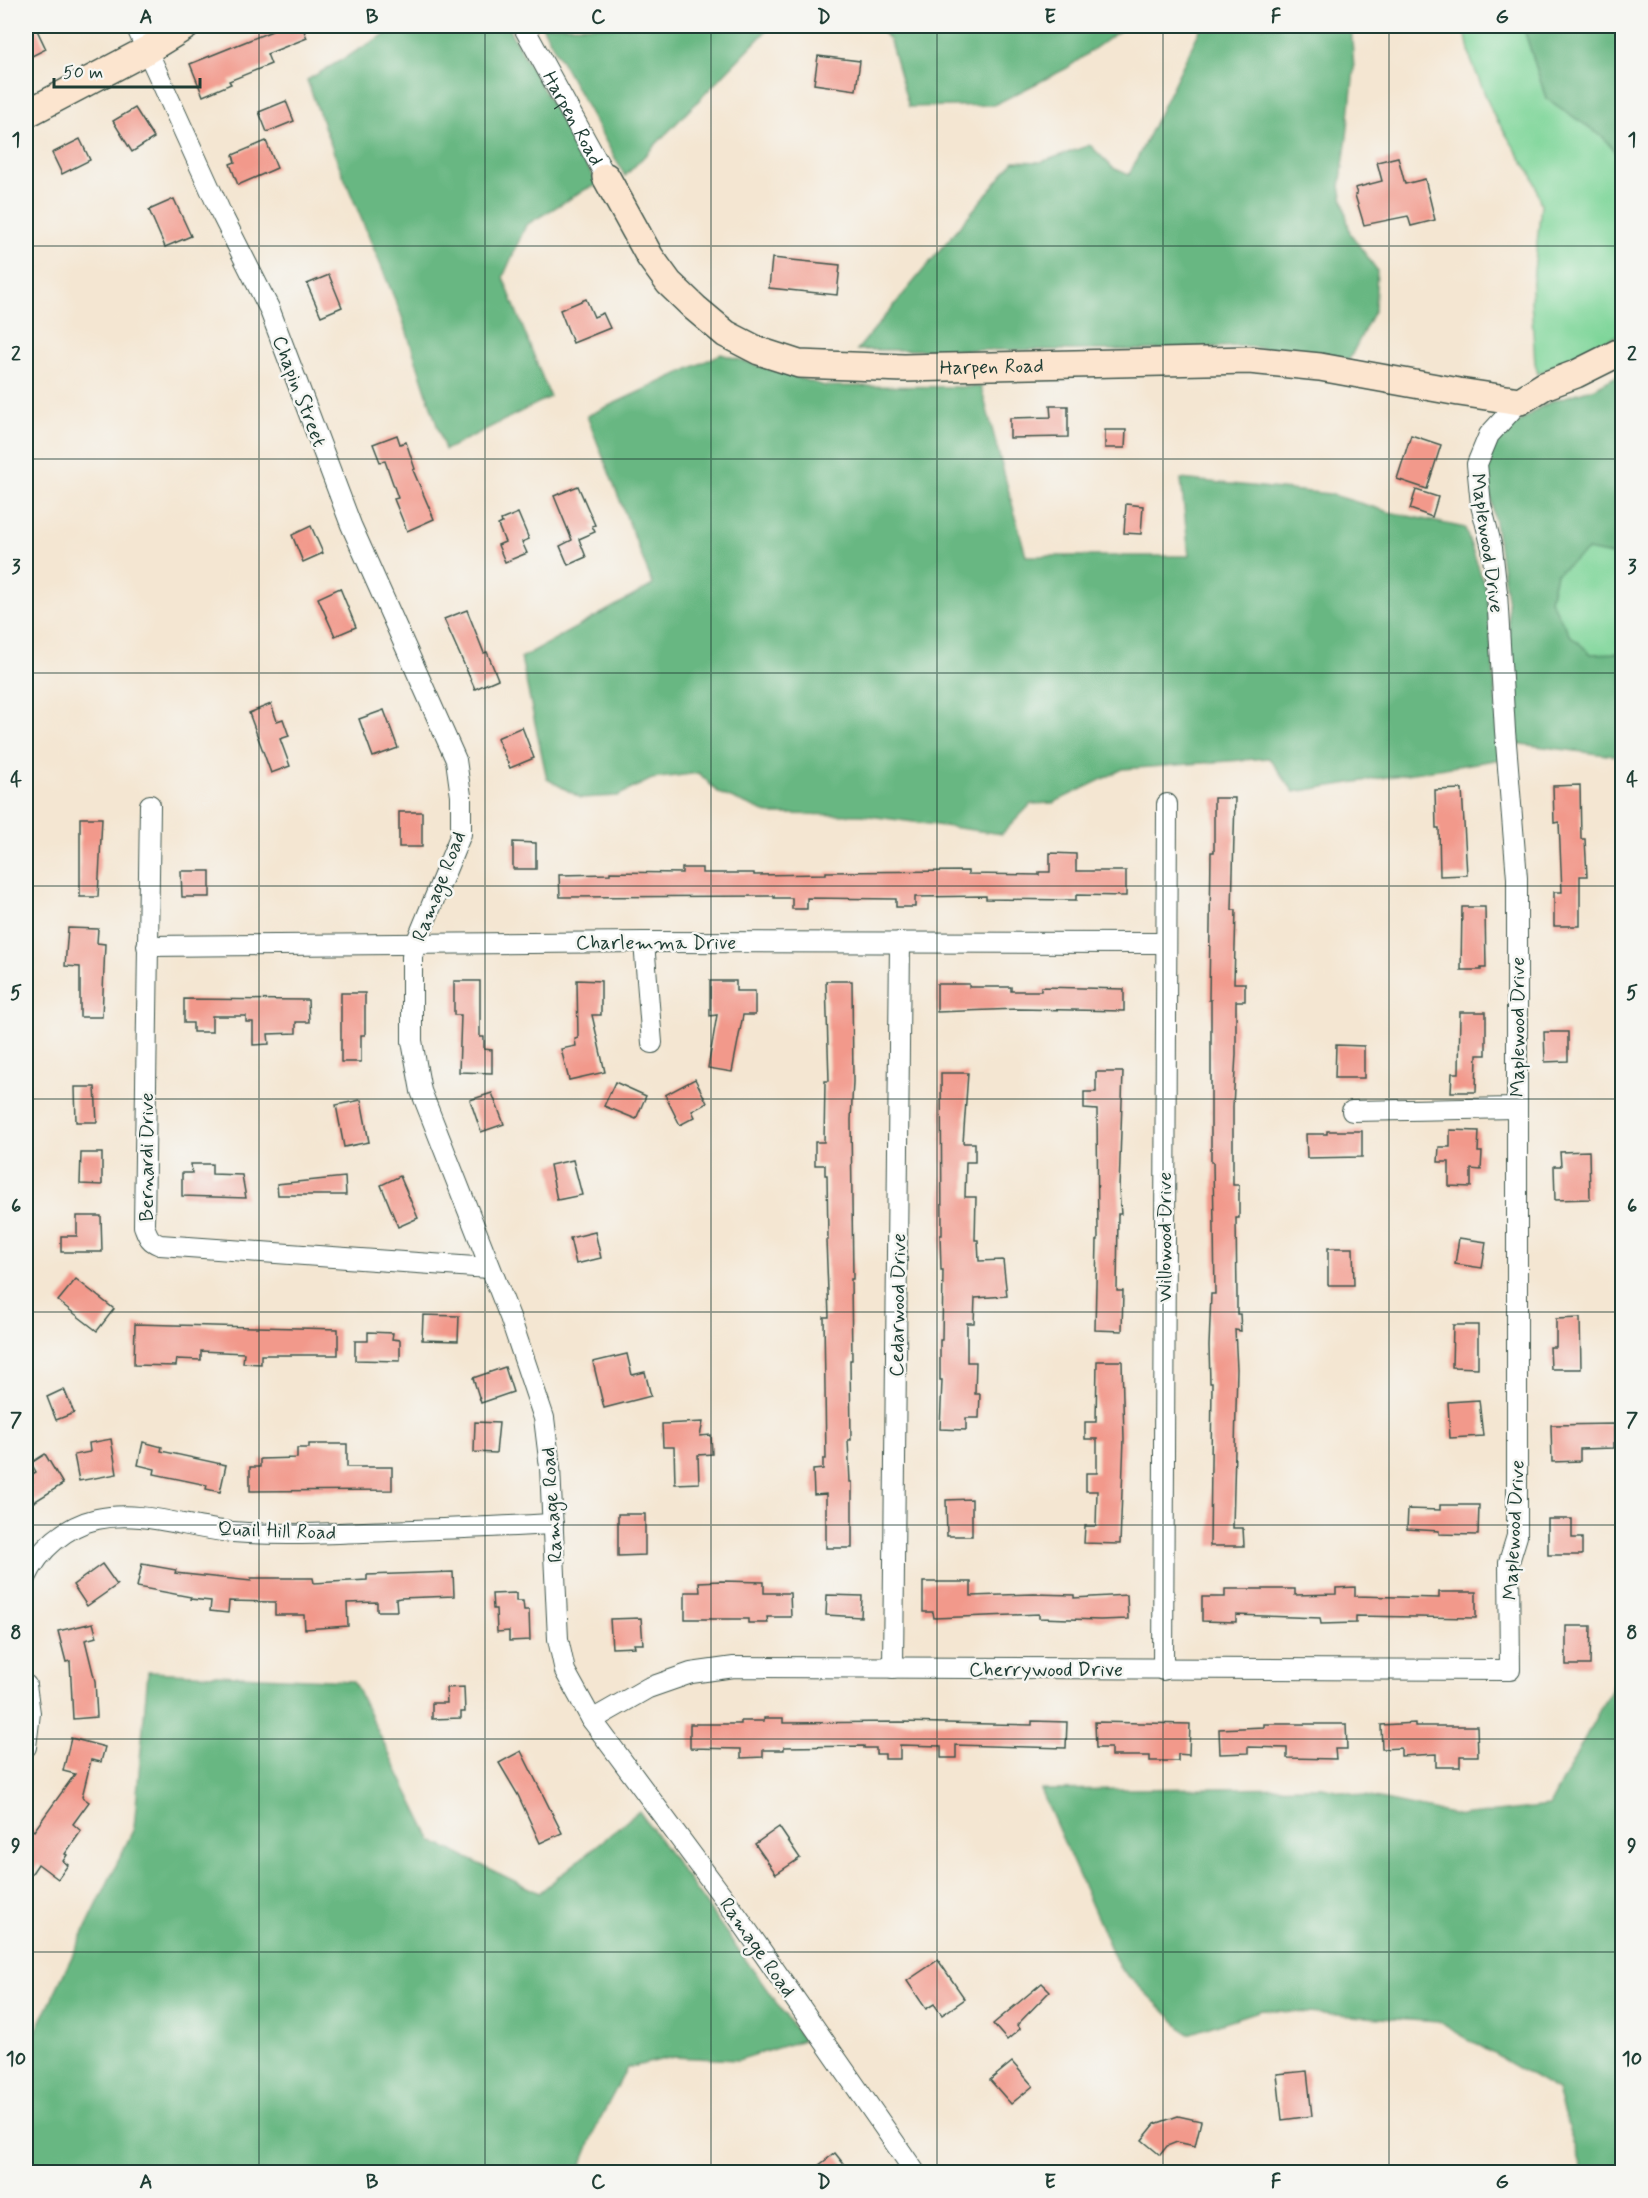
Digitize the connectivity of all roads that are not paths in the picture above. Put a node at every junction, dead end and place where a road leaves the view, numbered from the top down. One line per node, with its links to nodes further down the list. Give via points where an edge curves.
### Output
1 (186, 26): 3 (street)
2 (523, 26): 5 (street, Harpen Road)
3 (141, 38): 4 (street); 8 (street, Chapin Street, via 269,308 351,525)
4 (26, 114)
5 (606, 177): 7 (street, Harpen Road, via 650,257 686,300 726,334 759,351 799,364 904,368 1249,360 1320,367)
6 (1623, 351): 7 (street)
7 (1520, 400): 17 (street, Maplewood Drive, via 1489,435 1477,464 1497,593 1517,878)
8 (456, 760): 11 (street, Ramage Road, via 461,834)
9 (1167, 804): 14 (street, Willowood Drive)
10 (150, 805): 15 (street, Bernardi Drive)
11 (416, 942): 12 (street, Charlemma Drive); 15 (street, Charlemma Drive); 19 (street, Ramage Road, via 412,957 412,1041 421,1091)
12 (644, 942): 13 (street, Charlemma Drive); 16 (street)
13 (900, 942): 14 (street, Charlemma Drive); 22 (street, Cedarwood Drive)
14 (1166, 943): 23 (street, Willowood Drive)
15 (147, 946): 19 (street, Bernardi Drive, via 144,1226 148,1238 160,1245)
16 (651, 1043)
17 (1517, 1108): 18 (street); 24 (street, Maplewood Drive, via 1517,1536 1509,1562)
18 (1352, 1111)
19 (489, 1268): 20 (street, Ramage Road, via 544,1418)
20 (553, 1524): 21 (street, Quail Hill Road, via 312,1534 231,1532 142,1517 110,1516 66,1532 39,1555); 26 (street, Ramage Road, via 558,1639 565,1671)
21 (26, 1578)
22 (893, 1668): 23 (street, Cherrywood Drive); 26 (street, Cherrywood Drive, via 734,1667 691,1672 648,1688)
23 (1163, 1670): 24 (street, Cherrywood Drive)
24 (1510, 1670)
25 (26, 1685): 27 (street, via 30,1713)
26 (592, 1720): 28 (street, Ramage Road, via 738,1917)
27 (26, 1747)
28 (915, 2172)

